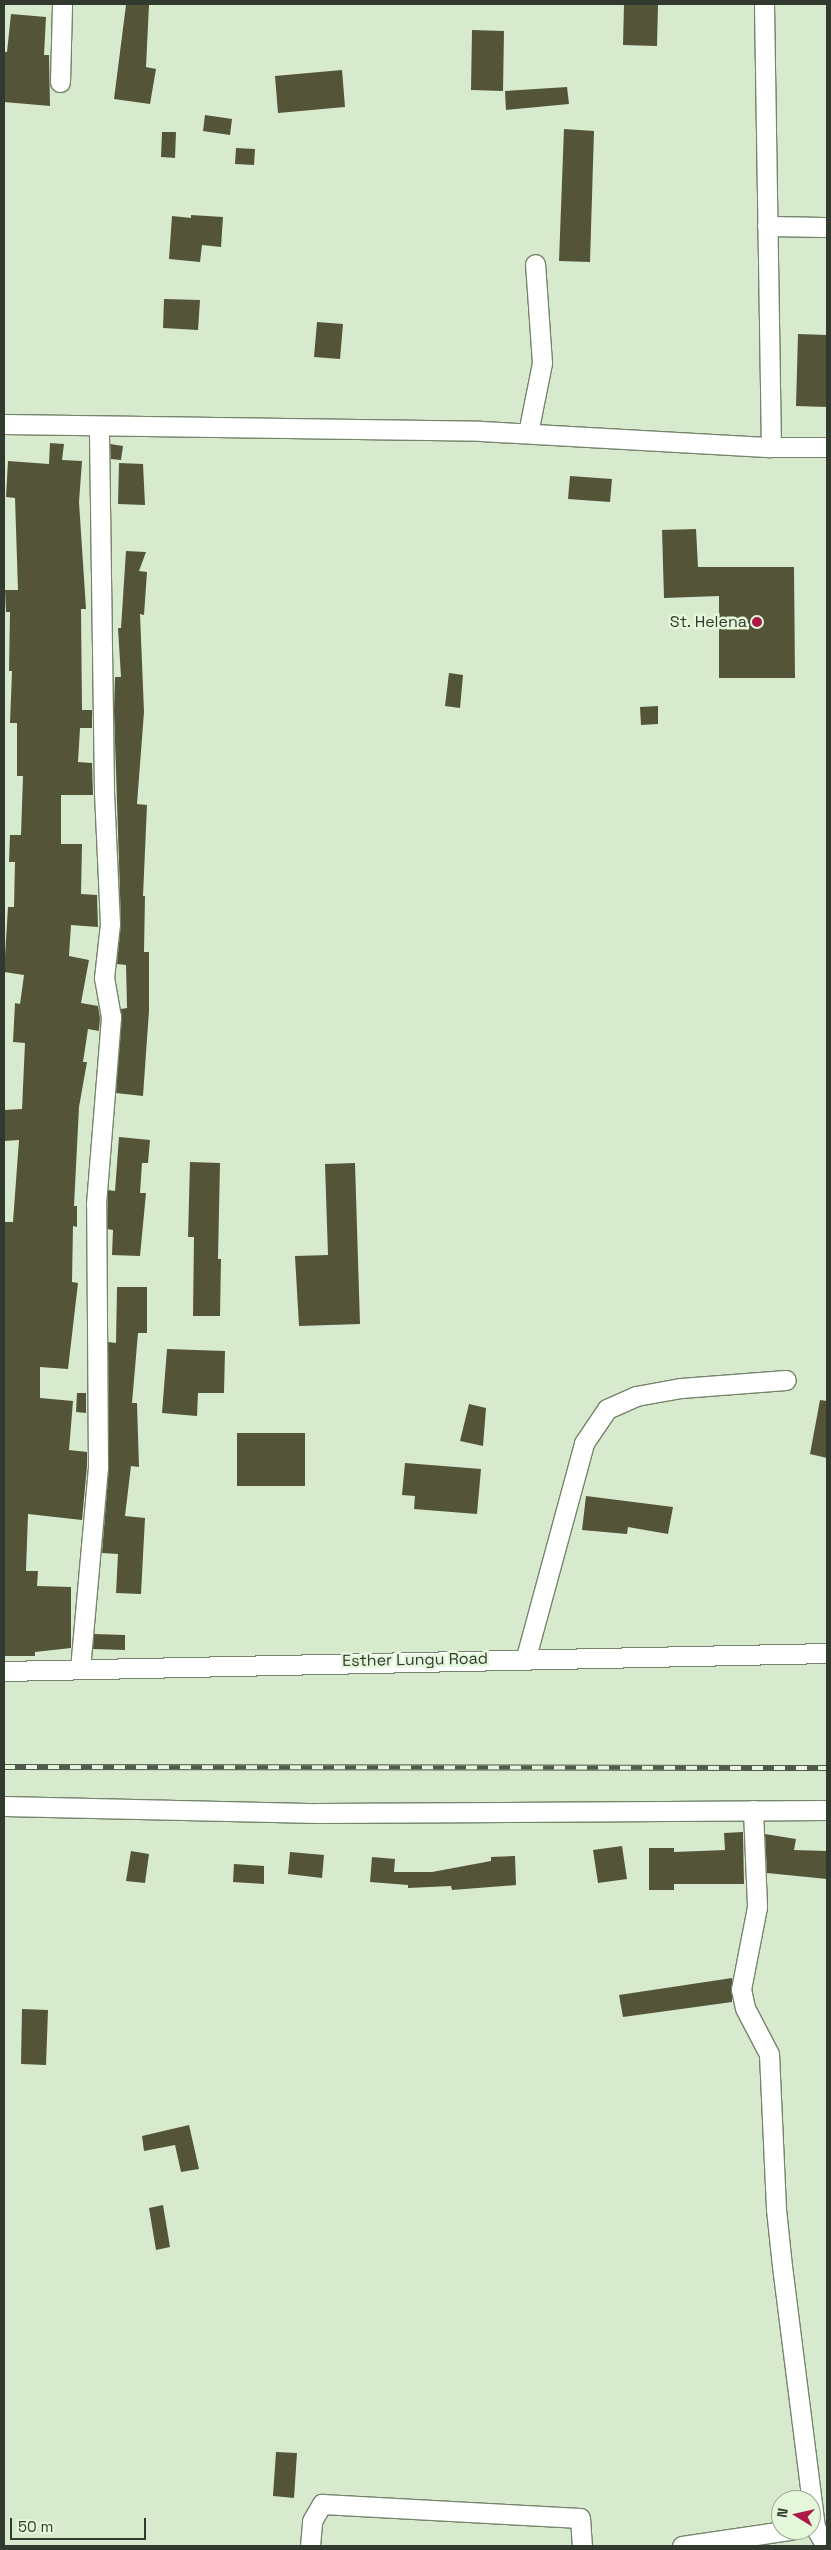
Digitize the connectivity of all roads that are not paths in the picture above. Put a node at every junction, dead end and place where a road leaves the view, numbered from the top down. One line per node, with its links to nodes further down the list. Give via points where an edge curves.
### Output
1 (62, 4): 3 (street)
2 (764, 4): 4 (street)
3 (60, 82)
4 (767, 226): 5 (street); 10 (street)
5 (827, 227)
6 (535, 264): 9 (street, via 542,363)
7 (4, 424): 8 (street)
8 (99, 426): 9 (street); 15 (street, via 104,792 110,924 104,978 111,1017 96,1204 98,1466)
9 (528, 433): 10 (street)
10 (771, 447): 11 (street)
11 (827, 447)
12 (786, 1380): 14 (street, via 681,1388 636,1396 607,1409 584,1442)
13 (827, 1653): 14 (street, Esther Lungu Road)
14 (526, 1657): 15 (street, Esther Lungu Road)
15 (80, 1669): 16 (street, Esther Lungu Road)
16 (4, 1671)
17 (4, 1806): 18 (street, via 318,1813)
18 (753, 1810): 19 (street); 20 (street, via 757,1907 741,1989 744,2008 769,2054 776,2208)
19 (827, 1810)
20 (809, 2490)
21 (771, 2533): 24 (street)
22 (310, 2546): 23 (street, via 312,2521 322,2504 580,2518)
23 (582, 2546)
24 (682, 2546)

